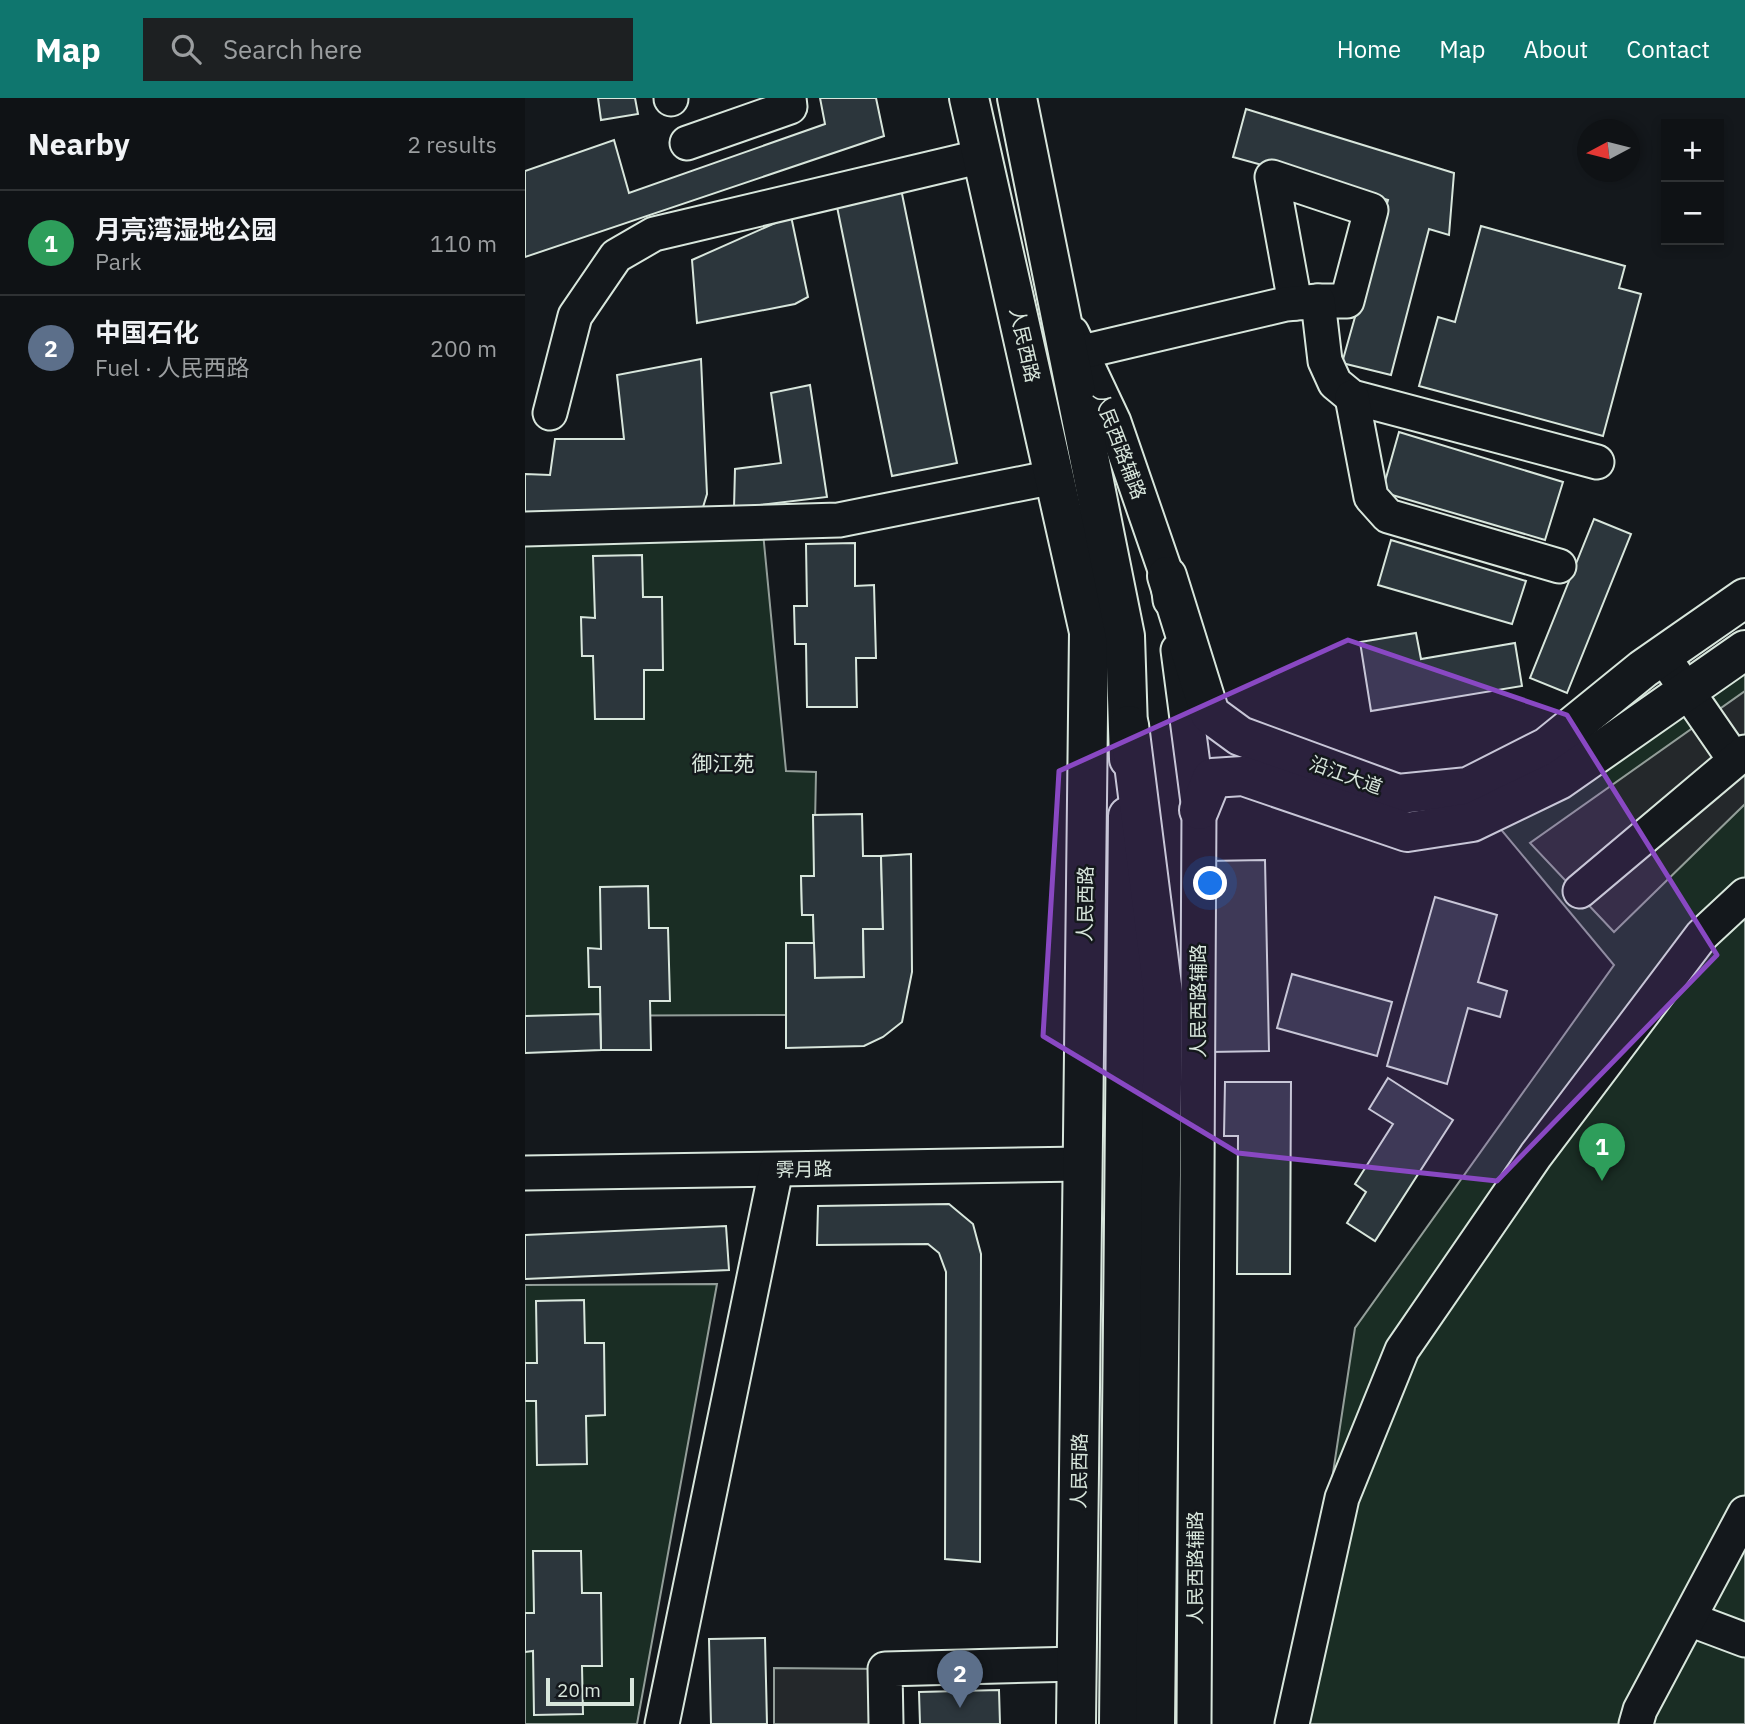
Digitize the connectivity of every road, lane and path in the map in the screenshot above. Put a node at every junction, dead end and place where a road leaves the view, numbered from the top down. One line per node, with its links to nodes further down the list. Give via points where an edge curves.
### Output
1 (789, 98): 4 (street, via 790,107)
2 (969, 98): 5 (main road, 人民西路)
3 (1017, 98): 6 (main road, 人民西路)
4 (687, 143)
5 (983, 156): 9 (street, via 654,234 616,256 575,316); 11 (main road, 人民西路)
6 (1058, 302): 7 (street, 人民西路辅路); 19 (main road, 人民西路, via 1125,636)
7 (1082, 352): 8 (street, via 1306,302 1335,383); 14 (street, 人民西路辅路, via 1114,422)
8 (1352, 397): 10 (street); 13 (street, via 1371,497 1388,516)
9 (550, 412)
10 (1597, 462)
11 (1054, 477): 12 (street, via 839,520); 24 (main road, 人民西路, via 1089,632)
12 (525, 529)
13 (1559, 566)
14 (1167, 576): 17 (main road, 沿江大道, via 1210,714 1240,736 1398,794 1468,787 1547,747); 21 (street, 人民西路辅路)
15 (1745, 598): 17 (main road, 沿江大道)
16 (1745, 650): 18 (main road, 沿江大道)
17 (1663, 656): 18 (street)
18 (1685, 690): 20 (street); 21 (main road, 沿江大道, via 1559,780 1472,822 1407,832 1243,776 1212,778)
19 (1129, 725): 34 (main road, 人民西路); 35 (main road, via 1163,992)
20 (1739, 755): 22 (street)
21 (1199, 810): 36 (street, 人民西路辅路)
22 (1580, 891)
23 (1745, 895): 37 (street, via 1702,935 1544,1144 1402,1350 1342,1498)
24 (1083, 1164): 25 (street, 霁月路); 30 (main road, 人民西路)
25 (776, 1170): 26 (street, 霁月路); 31 (street)
26 (525, 1173)
27 (1745, 1513): 28 (street)
28 (1689, 1619): 29 (street); 38 (street)
29 (1745, 1640)
30 (1077, 1664): 32 (street, via 885,1669); 33 (main road, 人民西路)
31 (662, 1724)
32 (886, 1724)
33 (1076, 1724)
34 (1119, 1724)
35 (1155, 1724)
36 (1194, 1724)
37 (1292, 1724)
38 (1636, 1724)

